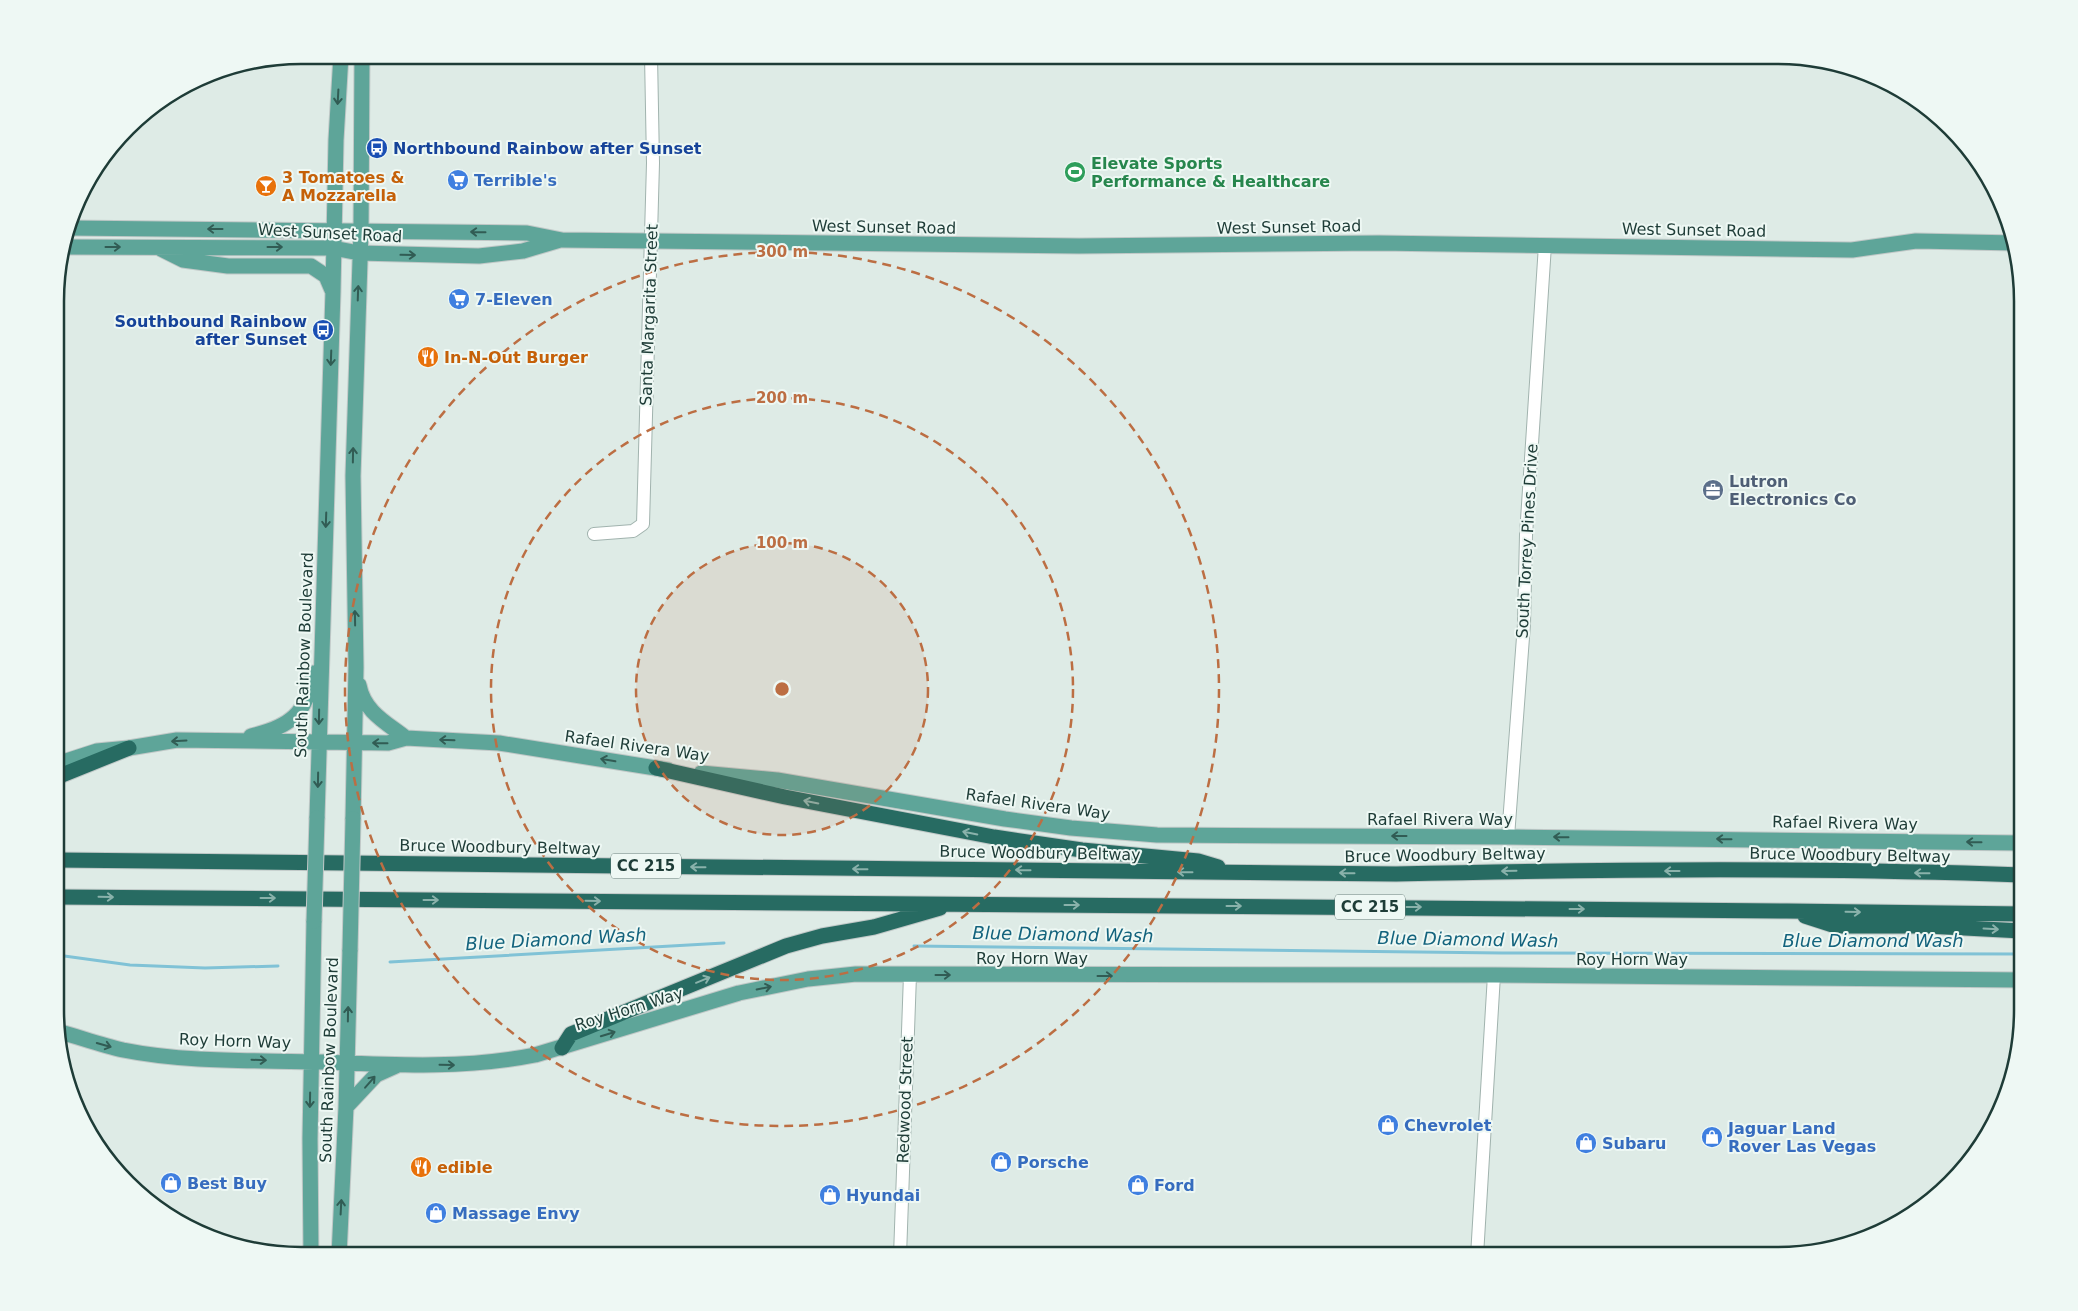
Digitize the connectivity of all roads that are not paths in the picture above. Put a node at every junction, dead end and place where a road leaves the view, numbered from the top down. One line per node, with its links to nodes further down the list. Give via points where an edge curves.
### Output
1 (340, 64): 6 (main road, South Rainbow Boulevard, one-way to 6)
2 (362, 64): 7 (main road, South Rainbow Boulevard)
3 (652, 64): 9 (street, Santa Margarita Street)
4 (75, 228): 5 (main road, West Sunset Road)
5 (156, 229): 6 (main road, West Sunset Road, one-way to 5); 13 (main road)
6 (334, 230): 7 (main road, West Sunset Road); 14 (main road, South Rainbow Boulevard)
7 (360, 230): 8 (main road, West Sunset Road, one-way to 7, via 527,233); 15 (main road, South Rainbow Boulevard)
8 (562, 240): 9 (main road, West Sunset Road); 15 (main road, West Sunset Road, one-way to 8, via 479,256 523,251)
9 (651, 241): 11 (main road, West Sunset Road, via 1069,246); 17 (street, Santa Margarita Street, via 643,524 633,531)
10 (2007, 243): 11 (main road, West Sunset Road, via 1916,241 1852,250)
11 (1546, 245): 28 (street, South Torrey Pines Drive)
12 (70, 246): 13 (main road, West Sunset Road, one-way to 13)
13 (156, 246): 14 (main road, West Sunset Road, one-way to 14); 16 (main road, via 182,260 228,266 311,266 326,276)
14 (333, 248): 15 (main road, West Sunset Road); 16 (main road, South Rainbow Boulevard)
15 (360, 254): 19 (main road, South Rainbow Boulevard, one-way to 15, via 353,476)
16 (333, 291): 18 (main road, South Rainbow Boulevard, one-way to 18)
17 (594, 534)
18 (325, 565): 21 (main road, via 316,606 313,669 308,697 287,724); 22 (main road, South Rainbow Boulevard, one-way to 22)
19 (356, 667): 20 (main road, via 360,691 369,707); 23 (main road, South Rainbow Boulevard)
20 (406, 738): 23 (main road, Rafael Rivera Way, one-way to 23, via 388,743); 26 (main road, Rafael Rivera Way, one-way to 20, via 499,743)
21 (228, 741): 22 (main road, Rafael Rivera Way); 24 (main road, Rafael Rivera Way, one-way to 24, via 177,740)
22 (318, 742): 23 (main road, Rafael Rivera Way); 43 (main road, South Rainbow Boulevard, one-way to 43, bridge)
23 (355, 742): 44 (main road, South Rainbow Boulevard, one-way to 23, bridge)
24 (129, 748): 25 (main road, Rafael Rivera Way, via 97,751); 27 (highway)
25 (64, 762)
26 (656, 768): 28 (main road, Rafael Rivera Way, one-way to 26, via 1157,835 1105,831 1005,819 777,780); 31 (highway, one-way to 26, via 1198,861 994,838)
27 (64, 774)
28 (1508, 837): 29 (main road, Rafael Rivera Way, one-way to 28)
29 (2014, 843)
30 (64, 860): 31 (highway, Bruce Woodbury Beltway / CC 215, one-way to 30)
31 (1234, 872): 32 (highway, Bruce Woodbury Beltway / CC 215, one-way to 31)
32 (2014, 873)
33 (64, 897): 34 (highway, CC 215, one-way to 34)
34 (953, 904): 35 (highway, CC 215, one-way to 35); 42 (highway, one-way to 34, via 571,1034 786,946 874,927)
35 (1787, 910): 36 (highway, CC 215, one-way to 36); 37 (highway, one-way to 37, via 1836,926)
36 (2014, 914)
37 (2014, 931)
38 (910, 975): 39 (main road, Roy Horn Way, one-way to 39); 42 (main road, Roy Horn Way, one-way to 38, via 739,993 808,978 856,974); 49 (street, Redwood Street)
39 (1494, 976): 40 (main road, Roy Horn Way); 50 (street)
40 (2014, 980)
41 (65, 1033): 43 (main road, Roy Horn Way, one-way to 43, via 122,1050 163,1056)
42 (562, 1048): 45 (main road, Roy Horn Way, one-way to 42, via 482,1064)
43 (311, 1062): 44 (main road, Roy Horn Way); 47 (main road, South Rainbow Boulevard, one-way to 47)
44 (347, 1063): 45 (main road, Roy Horn Way); 46 (main road, South Rainbow Boulevard)
45 (399, 1064): 46 (main road, one-way to 45, via 376,1075)
46 (346, 1108): 48 (main road, South Rainbow Boulevard, one-way to 46)
47 (311, 1247)
48 (339, 1247)
49 (900, 1247)
50 (1478, 1247)

